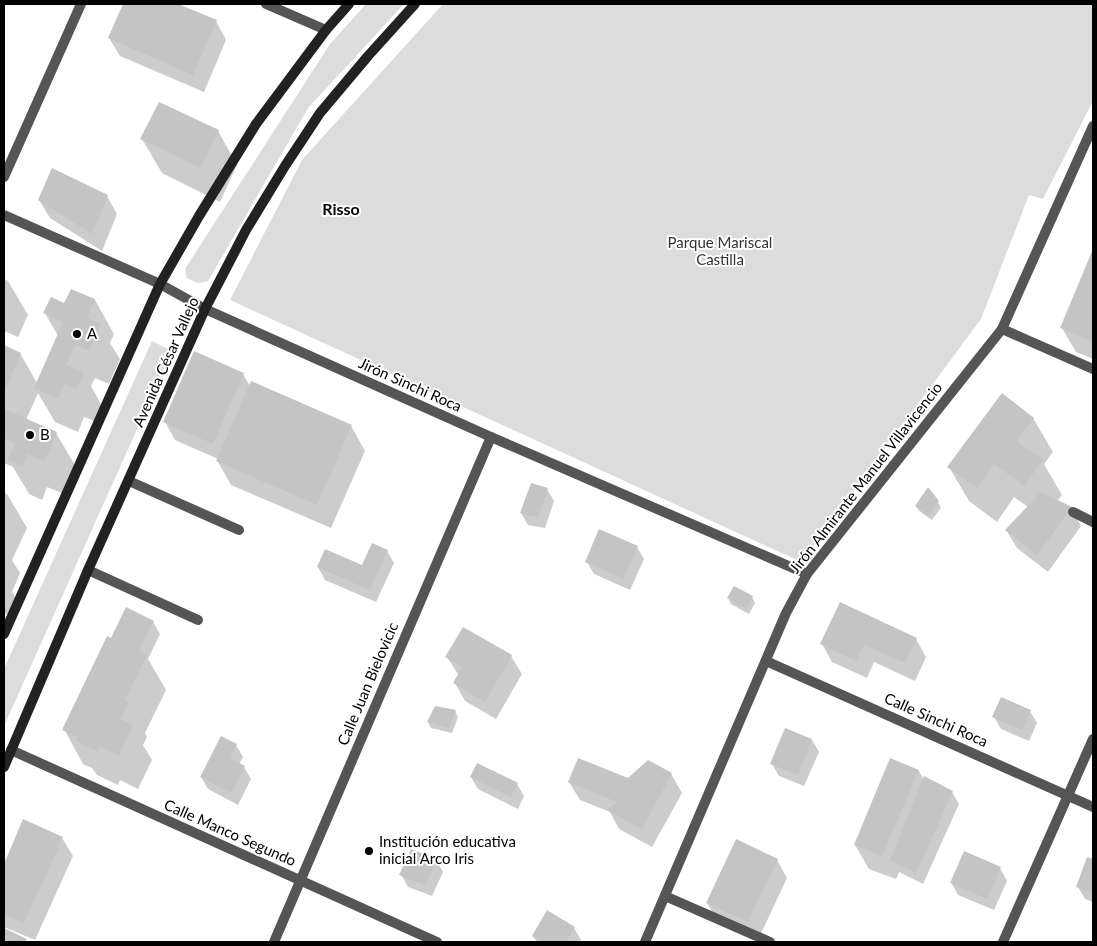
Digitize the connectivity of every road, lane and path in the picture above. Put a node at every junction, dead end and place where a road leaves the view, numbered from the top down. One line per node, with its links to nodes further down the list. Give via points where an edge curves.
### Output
1 (80, 4): 7 (street)
2 (266, 4): 5 (street)
3 (348, 4): 5 (main road)
4 (414, 4): 10 (main road, Avenida César Vallejo, via 320,113 246,230)
5 (326, 30): 9 (main road, via 256,124)
6 (1093, 126): 11 (street, Jirón Almirante Manuel Villavicencio)
7 (4, 177)
8 (4, 215): 9 (street, Jirón Sinchi Roca)
9 (160, 284): 10 (street, Jirón Sinchi Roca); 21 (main road)
10 (206, 310): 13 (street, Jirón Sinchi Roca); 14 (main road, Avenida César Vallejo)
11 (1002, 329): 12 (street); 19 (street, Jirón Almirante Manuel Villavicencio)
12 (1093, 369)
13 (491, 437): 19 (street, Jirón Sinchi Roca); 28 (street, Calle Juan Bielovicic)
14 (129, 481): 17 (street); 18 (main road, Avenida César Vallejo)
15 (1073, 512): 16 (street)
16 (1093, 522)
17 (239, 530)
18 (88, 570): 20 (street); 24 (main road, Avenida César Vallejo)
19 (807, 574): 22 (street, Jirón Almirante Manuel Villavicencio)
20 (198, 620)
21 (4, 634)
22 (766, 661): 26 (street, Calle Sinchi Roca); 29 (street, Jirón Almirante Manuel Villavicencio)
23 (1093, 739): 26 (street)
24 (11, 750): 25 (main road, Avenida César Vallejo); 28 (street, Calle Manco Segundo)
25 (4, 767)
26 (1068, 796): 27 (street, Calle Sinchi Roca); 34 (street)
27 (1093, 807)
28 (300, 880): 30 (street, Calle Juan Bielovicic); 31 (street, Calle Manco Segundo)
29 (665, 896): 32 (street, Jirón Almirante Manuel Villavicencio); 33 (street)
30 (274, 942)
31 (437, 942)
32 (645, 942)
33 (770, 942)
34 (1003, 942)

